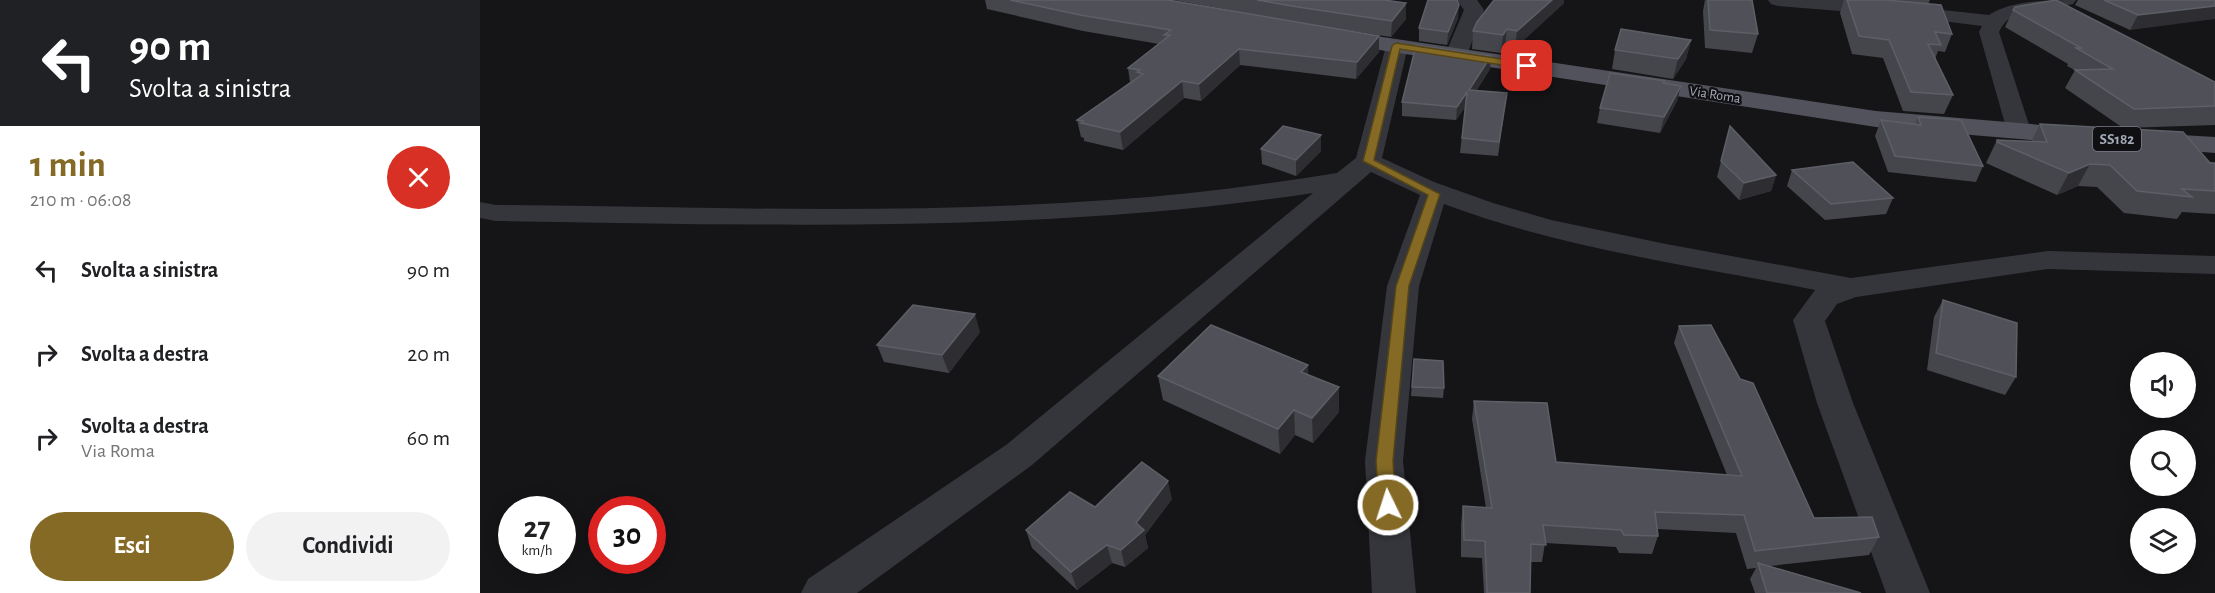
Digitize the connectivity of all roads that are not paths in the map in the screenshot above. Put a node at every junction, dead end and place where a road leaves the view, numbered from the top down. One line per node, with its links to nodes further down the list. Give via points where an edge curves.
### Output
1 (1467, 0): 8 (street, via 1474,10)
2 (1778, 0): 5 (street)
3 (1957, 0): 5 (street)
4 (2066, 0): 5 (street, via 2017,6 2001,12)
5 (1992, 21): 9 (street, via 1989,32)
6 (1320, 34): 7 (main road, Via Roma / SS182)
7 (1396, 46): 8 (main road, Via Roma / SS182); 11 (street)
8 (1456, 55): 9 (main road, Via Roma / SS182, via 1876,119)
9 (2019, 132): 10 (main road, SS182)
10 (2215, 145)
11 (1356, 170): 12 (street); 13 (street, via 1263,193 1075,211 860,217); 16 (street, via 1019,455)
12 (1434, 194): 15 (street, via 1554,231); 17 (street, via 1403,286 1384,461)
13 (480, 210)
14 (2215, 265): 15 (street, via 2048,260)
15 (1851, 288): 18 (street, via 1826,297 1809,320 1835,403)
16 (823, 593)
17 (1394, 593)
18 (1908, 593)

